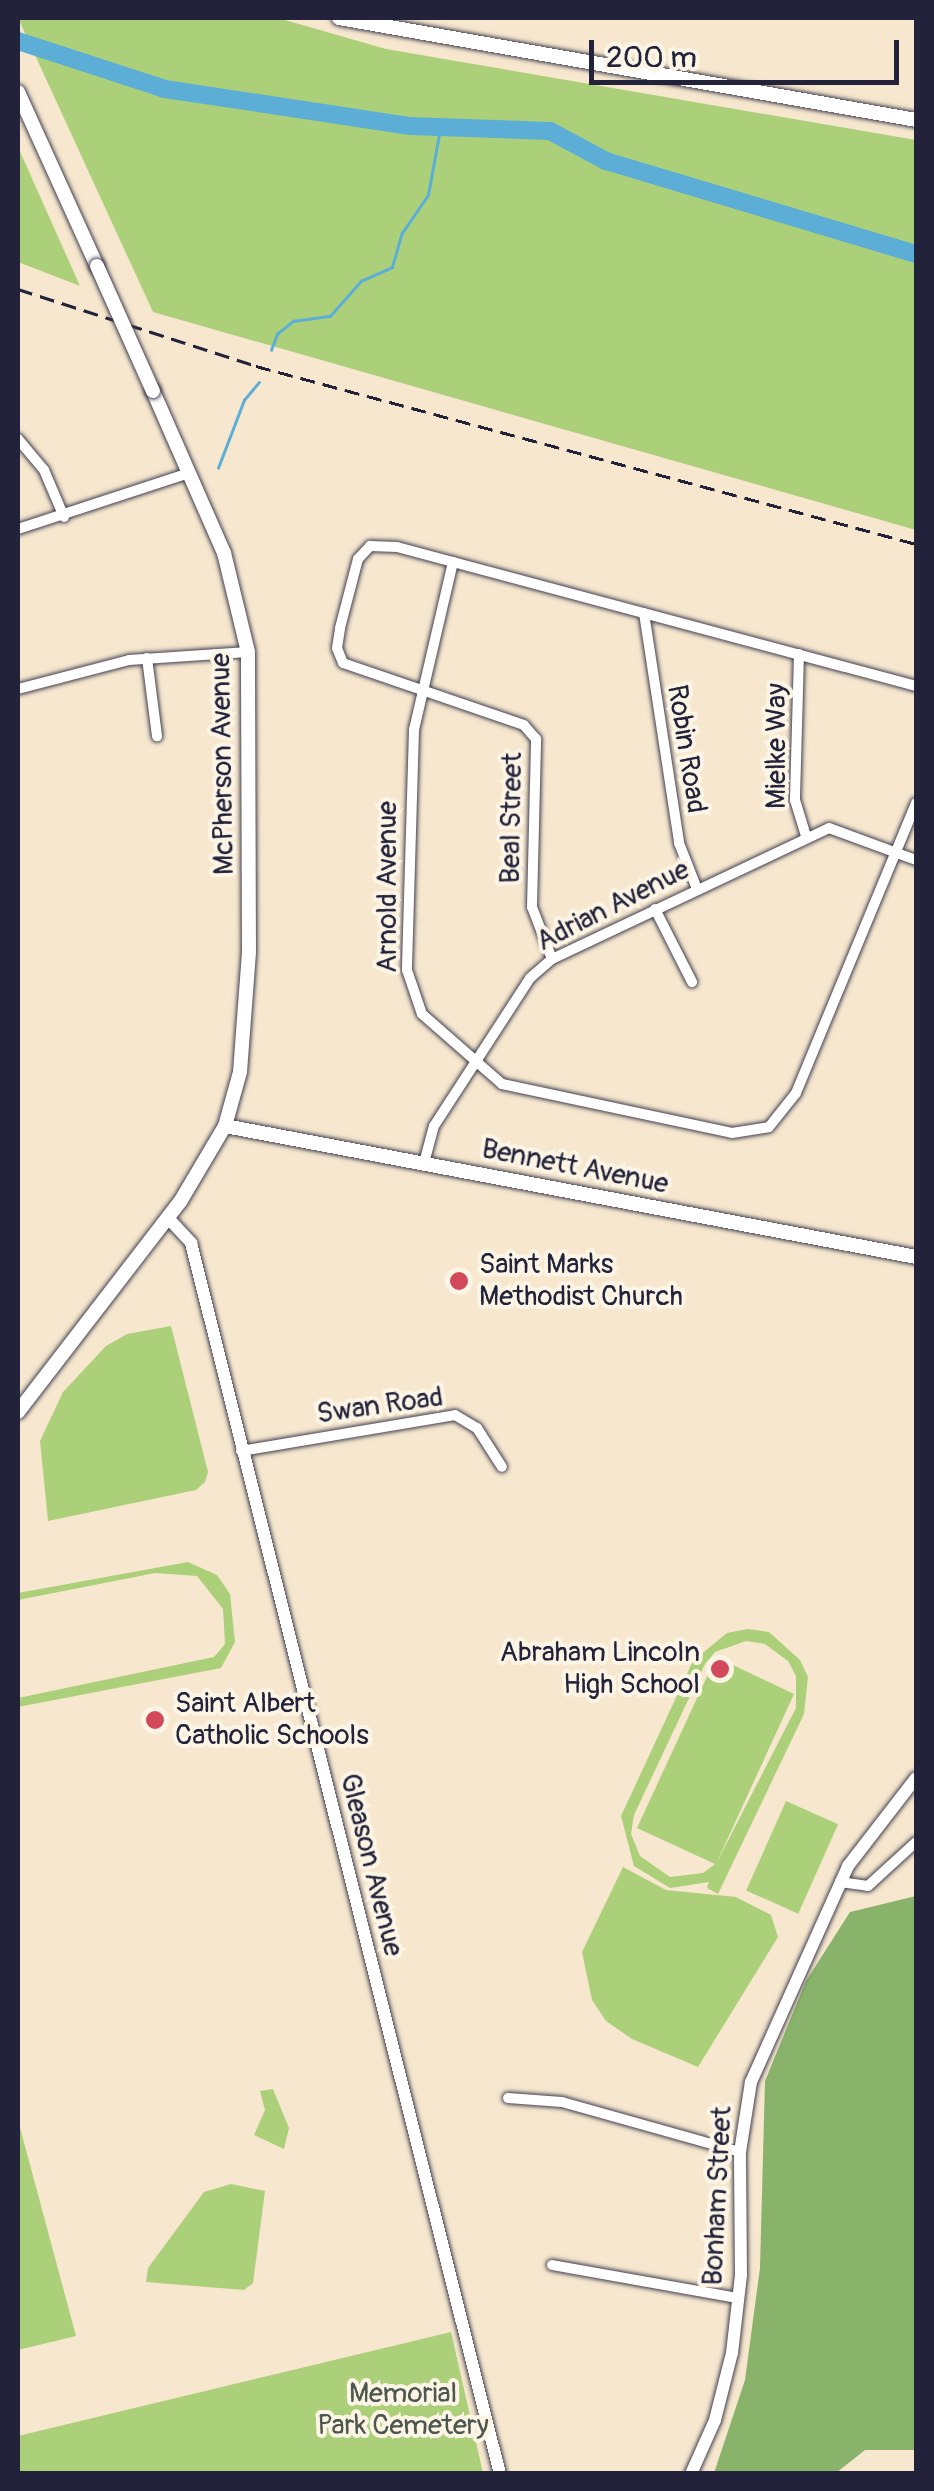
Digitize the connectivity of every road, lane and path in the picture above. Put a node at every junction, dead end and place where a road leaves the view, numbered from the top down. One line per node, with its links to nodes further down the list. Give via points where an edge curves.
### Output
1 (340, 18): 3 (main road)
2 (18, 92): 5 (main road, McPherson Avenue, bridge)
3 (916, 120)
4 (18, 440): 6 (street, via 44,470)
5 (189, 472): 6 (street); 10 (main road, McPherson Avenue, via 228,566)
6 (64, 517): 7 (street)
7 (18, 529)
8 (454, 562): 9 (street); 15 (street, Arnold Avenue); 15 (street, Beal Street, via 370,546 358,559 344,612 337,648 344,664)
9 (644, 613): 11 (street); 21 (street, Robin Road, via 679,844)
10 (248, 652): 12 (street); 26 (main road, McPherson Avenue, via 254,704 246,1018)
11 (800, 654): 13 (street); 18 (street, Mielke Way, via 795,800)
12 (147, 658): 14 (street); 16 (street)
13 (916, 686)
14 (18, 689)
15 (422, 693): 23 (street, Beal Street, via 524,725 536,739 532,907); 25 (street, Arnold Avenue, via 412,752 408,982 422,1014)
16 (157, 736)
17 (916, 803): 19 (street, Arnold Avenue)
18 (806, 836): 19 (street, Adrian Avenue, via 840,828); 21 (street, Adrian Avenue)
19 (897, 851): 20 (street, Adrian Avenue); 25 (street, Arnold Avenue, via 796,1093 769,1127 732,1133 520,1092)
20 (916, 860)
21 (696, 889): 22 (street, Adrian Avenue)
22 (655, 909): 23 (street, Adrian Avenue); 24 (street)
23 (552, 959): 25 (street, Adrian Avenue, via 530,978)
24 (692, 982)
25 (474, 1063): 27 (street, Adrian Avenue, via 434,1126)
26 (225, 1126): 27 (main road, Bennett Avenue); 28 (main road, McPherson Avenue)
27 (424, 1163): 29 (main road, Bennett Avenue)
28 (168, 1219): 30 (main road, McPherson Avenue); 31 (street, Gleason Avenue, via 191,1243)
29 (916, 1257)
30 (18, 1412)
31 (241, 1451): 32 (street, Swan Road, via 455,1415 476,1428); 40 (street, Gleason Avenue)
32 (502, 1467)
33 (916, 1778): 35 (street, Bonham Street)
34 (916, 1842): 35 (street, via 868,1886)
35 (840, 1882): 37 (street, Bonham Street, via 761,2053)
36 (508, 2098): 37 (street, via 562,2102)
37 (740, 2152): 39 (street, Bonham Street)
38 (552, 2265): 39 (street)
39 (738, 2298): 41 (street, Bonham Street, via 722,2397)
40 (500, 2474)
41 (691, 2474)

